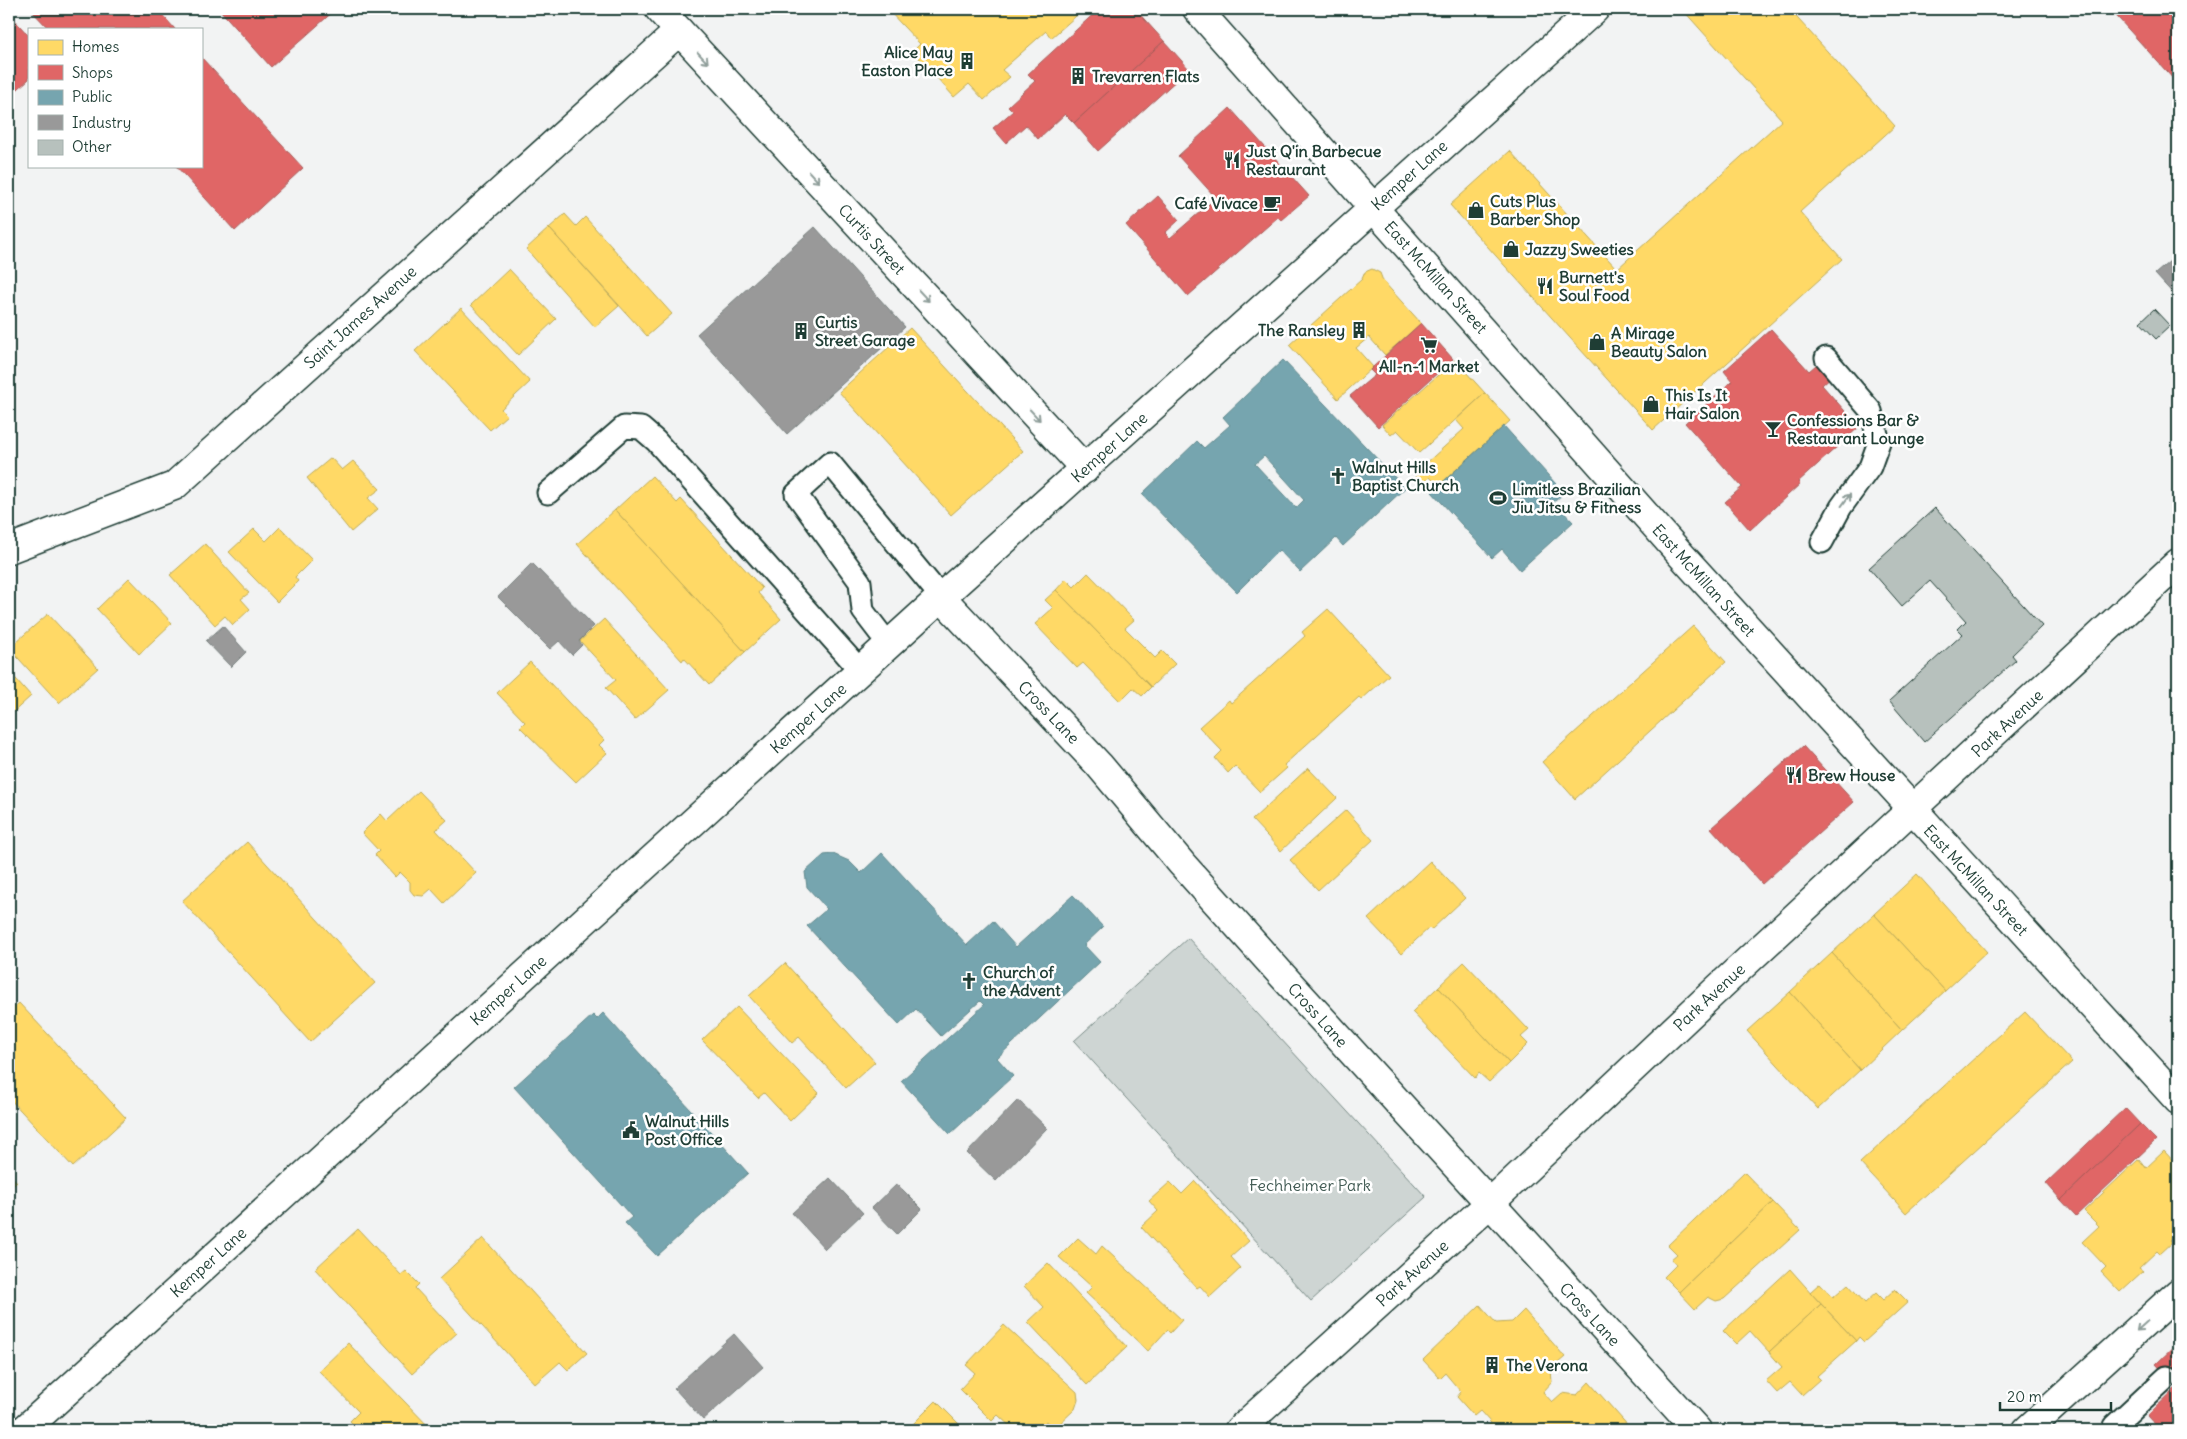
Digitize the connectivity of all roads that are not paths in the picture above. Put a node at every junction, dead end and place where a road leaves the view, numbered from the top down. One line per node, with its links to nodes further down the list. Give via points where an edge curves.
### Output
1 (659, 9): 4 (street, Curtis Street)
2 (1198, 9): 5 (street, East McMillan Street)
3 (1595, 9): 5 (street, Kemper Lane)
4 (679, 31): 7 (street, Curtis Street, one-way to 7); 10 (street, Saint James Avenue, via 174,486)
5 (1374, 207): 7 (street, Kemper Lane); 15 (street, East McMillan Street, via 1682,556)
6 (1826, 358): 9 (lane, one-way to 6, via 1841,507 1870,467 1879,442 1871,411)
7 (1085, 469): 12 (street, Kemper Lane)
8 (548, 493): 14 (lane, via 624,427 641,428)
9 (1822, 542)
10 (9, 549)
11 (2178, 563): 15 (street, Park Avenue)
12 (941, 597): 13 (street, Kemper Lane); 13 (lane, via 830,463 796,494 860,582 863,611); 17 (street, Cross Lane, via 1099,765 1182,864)
13 (889, 644): 14 (street, Kemper Lane)
14 (860, 670): 20 (street, Kemper Lane)
15 (1912, 810): 16 (street, East McMillan Street); 17 (street, Park Avenue)
16 (2178, 1100)
17 (1488, 1204): 21 (street, Park Avenue); 22 (street, Cross Lane)
18 (2178, 1293): 23 (street, one-way to 23)
19 (2167, 1376): 24 (lane, via 2114,1426)
20 (24, 1430)
21 (1238, 1430)
22 (1697, 1430)
23 (2027, 1430)
24 (2118, 1430)

